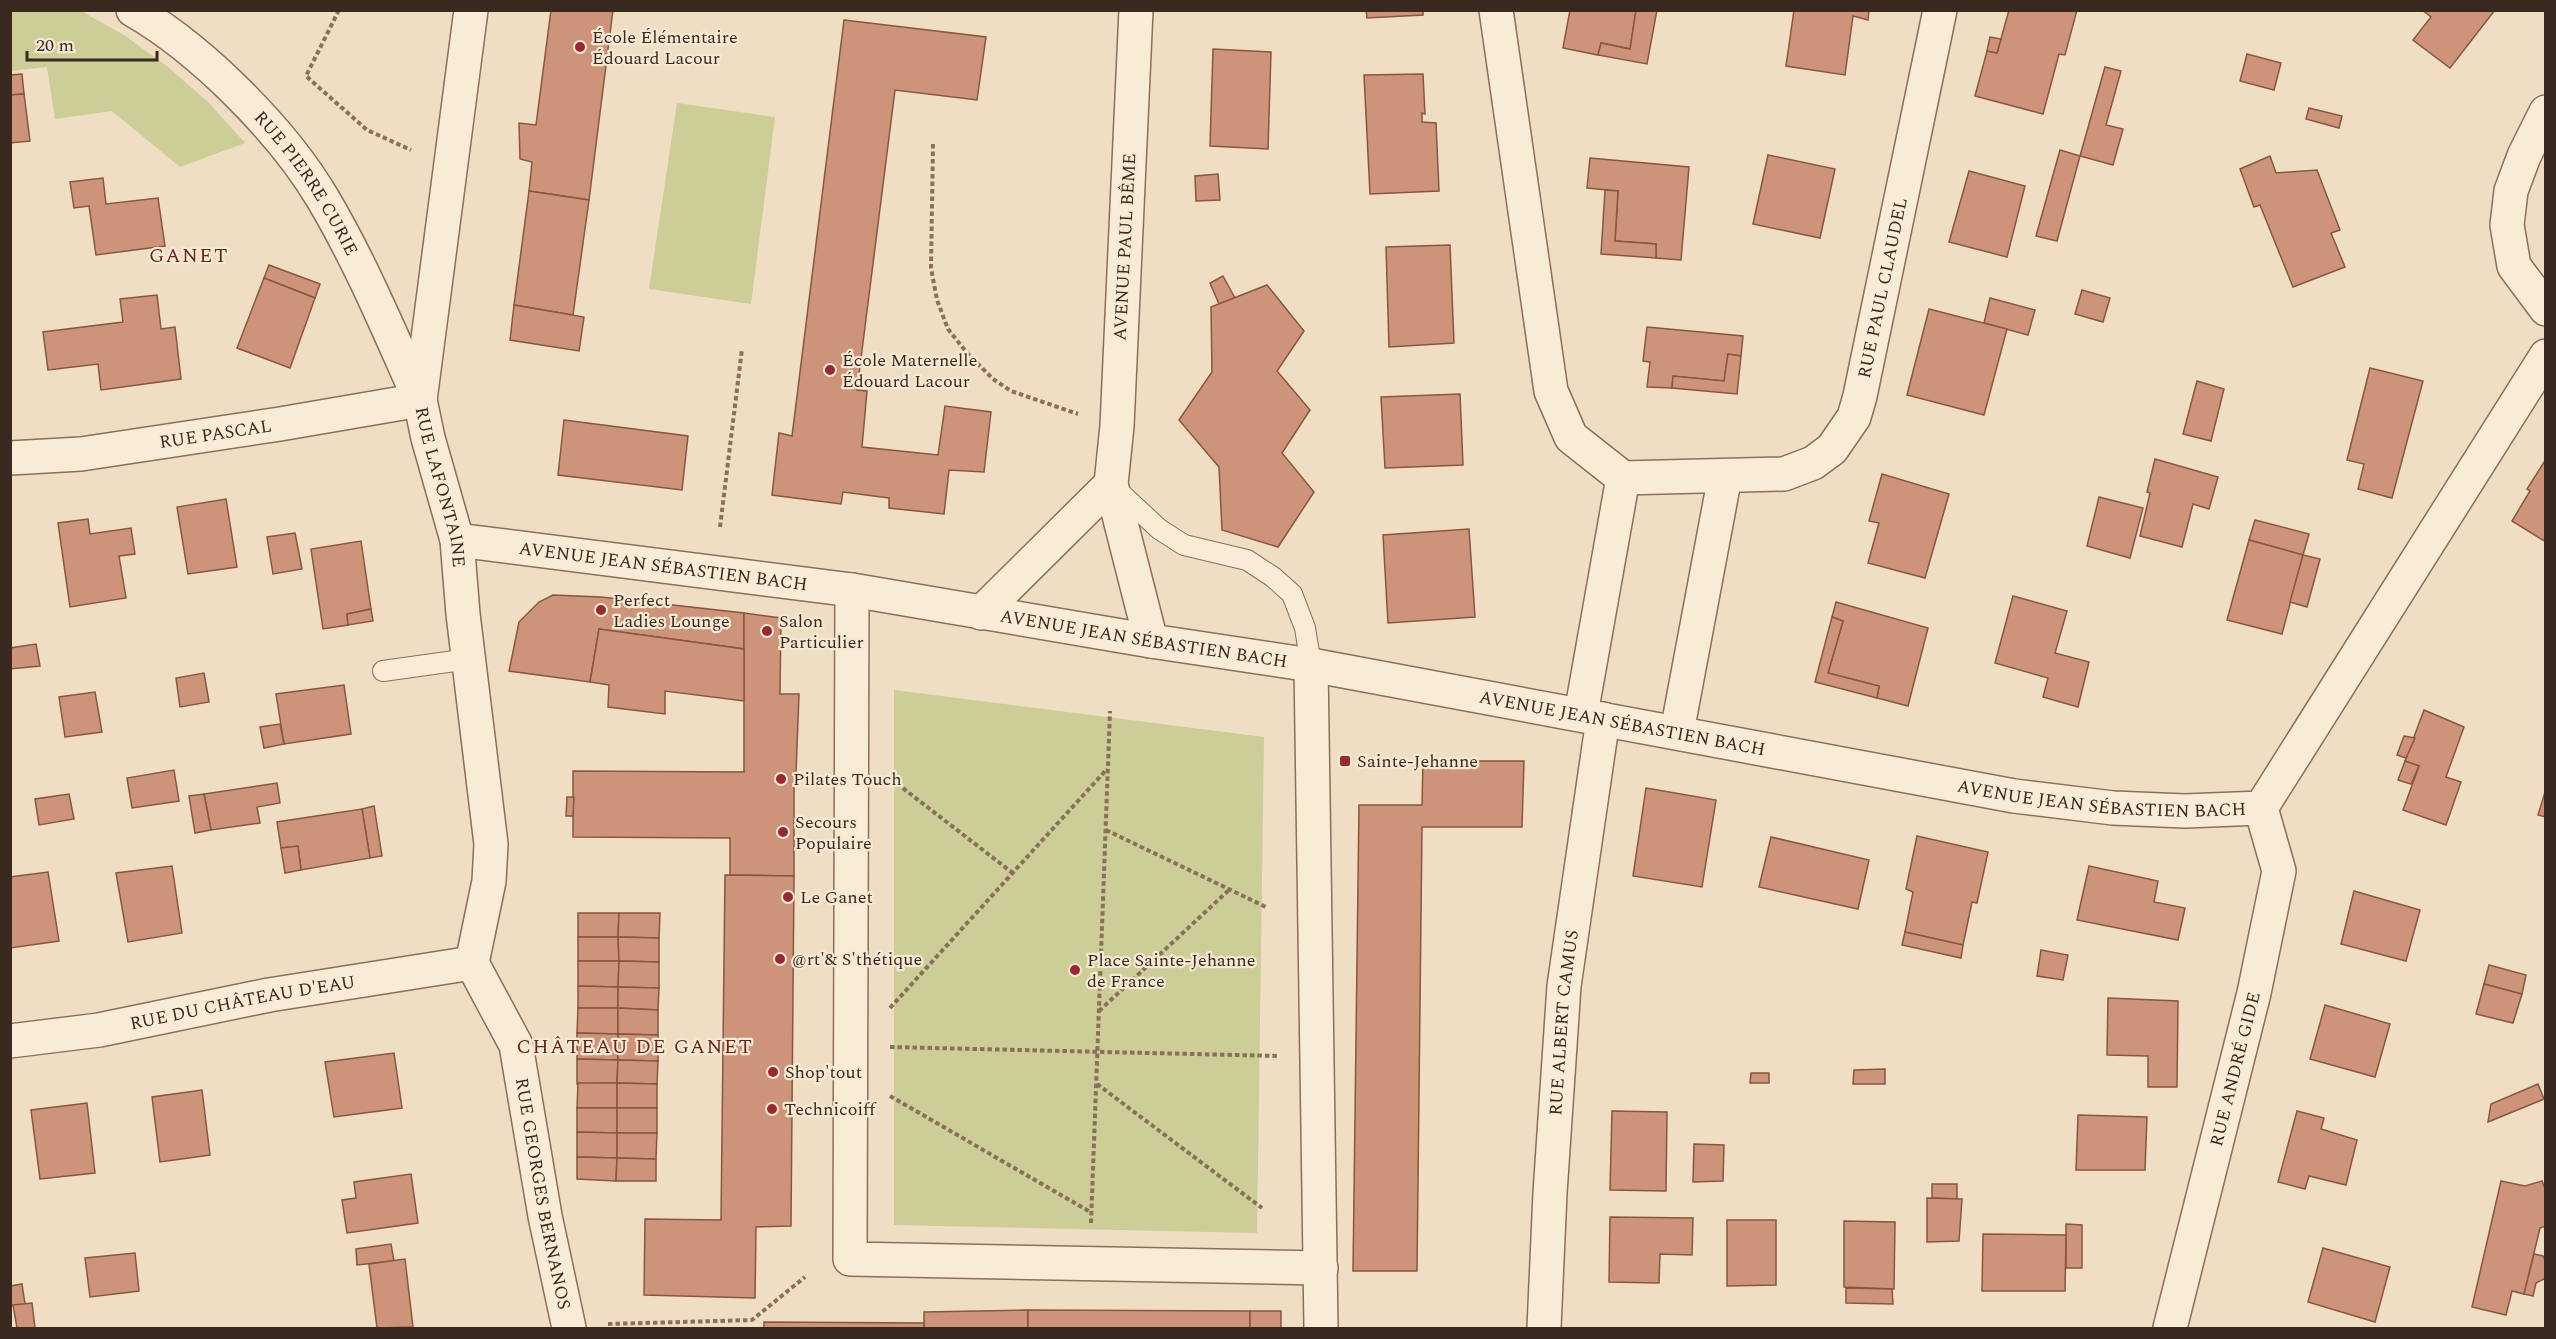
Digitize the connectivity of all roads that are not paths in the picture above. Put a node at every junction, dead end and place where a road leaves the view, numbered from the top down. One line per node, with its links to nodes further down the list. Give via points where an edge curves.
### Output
1 (133, 10): 9 (street, RUE PIERRE CURIE, via 195,55 240,95 284,144 322,198)
2 (471, 10): 9 (street, RUE LAFONTAINE)
3 (1136, 10): 13 (street, AVENUE PAUL BÊME)
4 (1496, 10): 12 (street, via 1551,392 1571,437)
5 (1940, 10): 11 (street, RUE PAUL CLAUDEL, via 1854,417 1832,449 1813,463 1784,474)
6 (2546, 112): 7 (street, via 2511,191 2506,225 2514,266)
7 (2546, 309)
8 (2546, 356): 23 (street, AVENUE JEAN SÉBASTIEN BACH)
9 (420, 400): 10 (street, RUE PASCAL, via 81,454); 14 (street, RUE LAFONTAINE)
10 (10, 458)
11 (1725, 476): 12 (street, RUE PAUL CLAUDEL); 22 (street)
12 (1623, 478): 21 (street)
13 (1111, 484): 16 (street); 17 (street, AVENUE PAUL BÊME); 19 (lane, via 1159,529 1184,545 1247,560 1292,594 1305,628)
14 (457, 540): 15 (street, AVENUE JEAN SÉBASTIEN BACH); 18 (street, RUE LAFONTAINE)
15 (852, 590): 16 (street, AVENUE JEAN SÉBASTIEN BACH); 26 (street, via 850,1259)
16 (981, 613): 17 (street, AVENUE JEAN SÉBASTIEN BACH)
17 (1151, 641): 19 (street, AVENUE JEAN SÉBASTIEN BACH)
18 (468, 659): 20 (lane); 24 (street, RUE LAFONTAINE, via 491,844 489,881)
19 (1311, 665): 21 (street, AVENUE JEAN SÉBASTIEN BACH); 26 (street)
20 (383, 671)
21 (1592, 716): 22 (street, AVENUE JEAN SÉBASTIEN BACH); 29 (street, RUE ALBERT CAMUS, via 1564,986)
22 (1677, 732): 23 (street, AVENUE JEAN SÉBASTIEN BACH, via 2067,803 2185,811)
23 (2262, 808): 30 (street, RUE ANDRÉ GIDE, via 2279,871 2254,993)
24 (472, 963): 25 (street, RUE DU CHÂTEAU D'EAU, via 269,994 99,1030); 27 (street, RUE GEORGES BERNANOS, via 516,1045)
25 (10, 1041)
26 (1321, 1268): 28 (street)
27 (569, 1327)
28 (1321, 1329)
29 (1544, 1329)
30 (2170, 1329)

